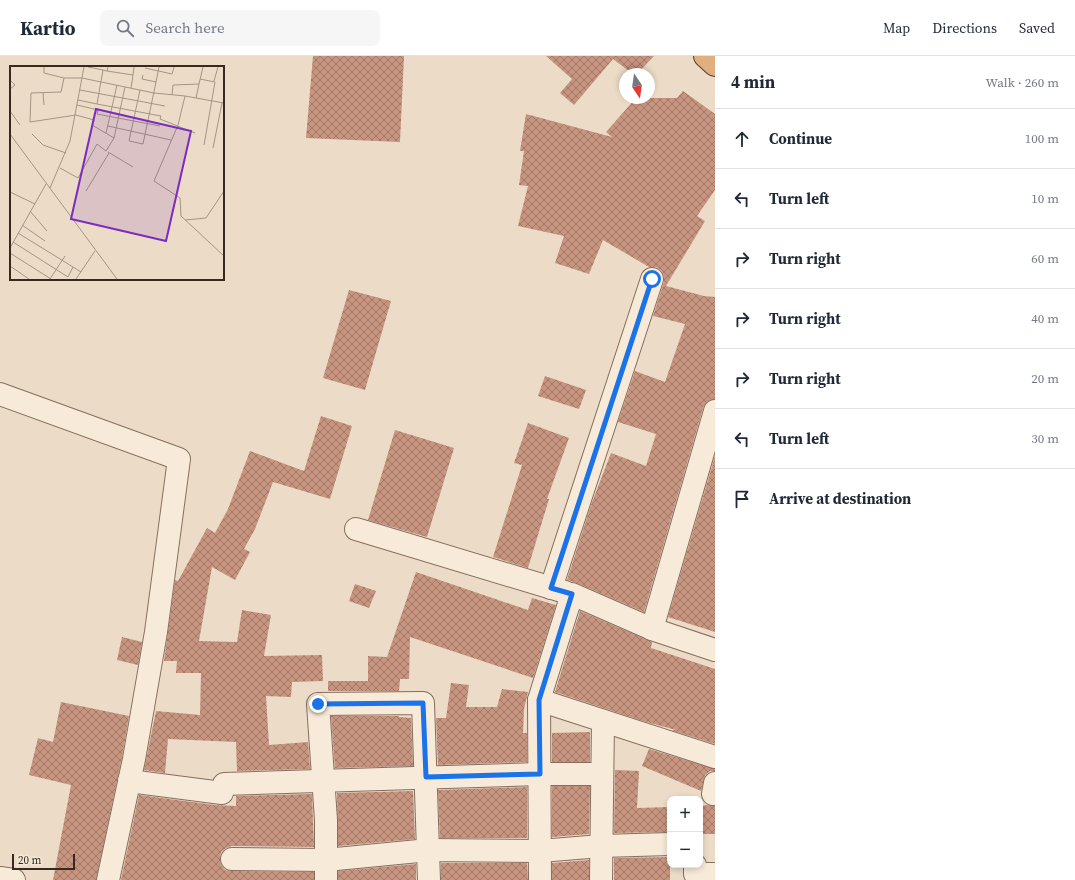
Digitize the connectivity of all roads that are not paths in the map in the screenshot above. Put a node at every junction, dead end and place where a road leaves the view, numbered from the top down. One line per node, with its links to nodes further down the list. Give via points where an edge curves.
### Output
1 (705, 56): 2 (highway)
2 (715, 65)
3 (652, 279): 7 (street)
4 (0, 394): 17 (street, via 179,459 156,632)
5 (715, 411): 9 (street)
6 (356, 530): 7 (street)
7 (551, 588): 8 (street)
8 (572, 594): 9 (street); 11 (street)
9 (652, 629): 10 (street)
10 (715, 650)
11 (539, 700): 12 (street); 14 (street)
12 (603, 721): 13 (street); 15 (street)
13 (715, 757)
14 (540, 774): 15 (street); 16 (street); 24 (street)
15 (602, 774): 22 (street)
16 (426, 777): 18 (street); 18 (street, via 423,703 318,704); 23 (street)
17 (129, 780): 18 (street, via 222,793 224,784); 31 (street)
18 (324, 782): 27 (street)
19 (715, 783): 20 (street)
20 (715, 794)
21 (667, 844): 22 (street)
22 (601, 846): 24 (street); 34 (street)
23 (428, 850): 24 (street); 27 (street); 32 (street)
24 (540, 851): 33 (street)
25 (232, 859): 27 (street)
26 (695, 868): 28 (street, via 695,874)
27 (326, 870)
28 (715, 874)
29 (0, 878): 30 (street)
30 (14, 880)
31 (108, 880)
32 (430, 880)
33 (540, 880)
34 (601, 880)

